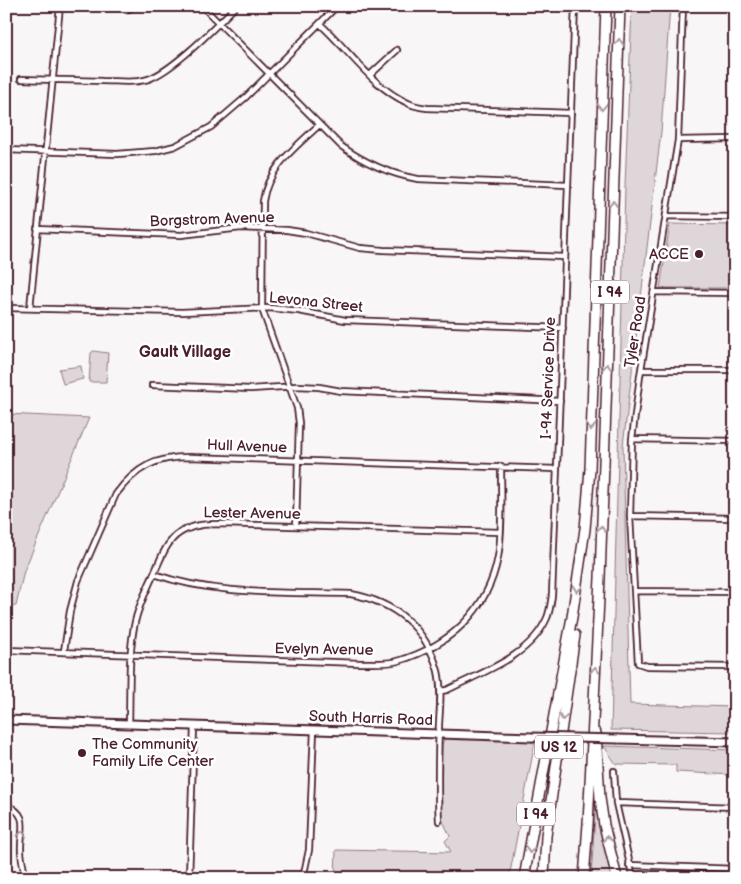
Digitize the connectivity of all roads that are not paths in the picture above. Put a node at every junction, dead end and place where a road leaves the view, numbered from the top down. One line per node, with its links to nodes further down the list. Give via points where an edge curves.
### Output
1 (60, 6): 17 (street)
2 (134, 6): 10 (street)
3 (202, 6): 11 (street)
4 (236, 6): 11 (street)
5 (338, 6): 12 (street)
6 (575, 6): 18 (street, I-94 Service Drive)
7 (606, 6): 53 (highway, I 94, one-way to 53, via 590,469)
8 (620, 6): 60 (highway, I 94, one-way to 8)
9 (683, 6): 21 (street, Tyler Road)
10 (127, 10)
11 (218, 23): 14 (street); 17 (street, via 179,60 151,78 138,81)
12 (320, 24): 14 (street); 15 (street)
13 (396, 50): 15 (street)
14 (269, 74): 19 (street); 23 (street, via 211,127 176,146 117,154)
15 (370, 75): 18 (street, via 391,95 427,108)
16 (21, 79): 17 (street)
17 (52, 80): 23 (street)
18 (571, 113): 24 (street, I-94 Service Drive)
19 (319, 125): 24 (street, via 341,146 365,162 403,176 434,181); 27 (street, via 278,164 270,177 264,189)
20 (735, 139): 21 (street)
21 (678, 140): 25 (street, Tyler Road)
22 (6, 150): 23 (street)
23 (45, 152): 28 (street)
24 (568, 185): 29 (street, I-94 Service Drive)
25 (666, 216): 26 (street); 30 (street, Tyler Road)
26 (735, 217)
27 (262, 228): 28 (street, Borgstrom Avenue, via 181,235); 29 (street, Borgstrom Avenue, via 306,233 360,248); 34 (street)
28 (37, 229): 33 (street)
29 (565, 257): 35 (street, I-94 Service Drive)
30 (654, 292): 31 (street); 36 (street, Tyler Road)
31 (735, 293)
32 (6, 308): 33 (street, Levona Street)
33 (30, 308): 34 (street, Levona Street, via 182,312)
34 (262, 309): 35 (street, Levona Street, via 299,311 345,320); 39 (street)
35 (563, 328): 40 (street, I-94 Service Drive)
36 (641, 370): 37 (street); 41 (street, Tyler Road)
37 (735, 370)
38 (152, 385): 39 (street, via 251,389)
39 (290, 387): 40 (street); 43 (street, via 297,408)
40 (560, 401): 45 (street, I-94 Service Drive)
41 (632, 439): 42 (street); 46 (street, Tyler Road)
42 (735, 441)
43 (297, 460): 44 (street, Hull Avenue); 48 (street); 56 (street, Hull Avenue, via 172,457 152,463 126,481 116,494 78,581)
44 (501, 466): 45 (street, Hull Avenue); 49 (street, Evelyn Avenue)
45 (557, 469): 59 (street, I-94 Service Drive, via 553,578 548,616 533,640 513,656)
46 (630, 516): 47 (street); 51 (street, Tyler Road)
47 (735, 518)
48 (296, 526): 49 (street, Lester Avenue); 50 (street, Lester Avenue, via 198,524 172,539)
49 (500, 532): 54 (street, Evelyn Avenue, via 495,572 473,615 453,634)
50 (154, 574): 54 (street, via 213,589 368,597 402,615 420,632); 57 (street, Lester Avenue, via 135,622)
51 (634, 591): 52 (street); 58 (street, Tyler Road, via 638,663 647,666)
52 (735, 592)
53 (572, 617): 77 (highway, I 94, one-way to 77); 78 (highway, US 12, one-way to 78, via 575,635 546,836)
54 (429, 649): 57 (street, Evelyn Avenue, via 397,662 380,663); 59 (street, via 438,671)
55 (6, 650): 56 (street, Evelyn Avenue)
56 (64, 651): 57 (street, Evelyn Avenue)
57 (131, 655): 62 (street, Lester Avenue)
58 (735, 667)
59 (441, 691): 65 (street)
60 (592, 718): 79 (highway, I 94); 80 (highway, US 12, one-way to 60, via 604,825 597,736)
61 (6, 720): 62 (main road, South Harris Road)
62 (129, 724): 63 (main road, South Harris Road)
63 (194, 726): 64 (main road, South Harris Road); 75 (street)
64 (314, 730): 65 (main road, South Harris Road); 76 (street, via 309,850)
65 (439, 734): 66 (main road, South Harris Road, bridge); 71 (street)
66 (735, 742)
67 (614, 771): 68 (street)
68 (616, 803): 70 (street); 72 (street)
69 (6, 805): 74 (street, one-way to 69, via 21,850 23,824 17,811)
70 (735, 807)
71 (439, 821)
72 (629, 866): 73 (street); 81 (street)
73 (735, 869)
74 (25, 878)
75 (189, 878)
76 (303, 878)
77 (524, 878)
78 (544, 878)
79 (584, 878)
80 (617, 878)
81 (633, 878)

